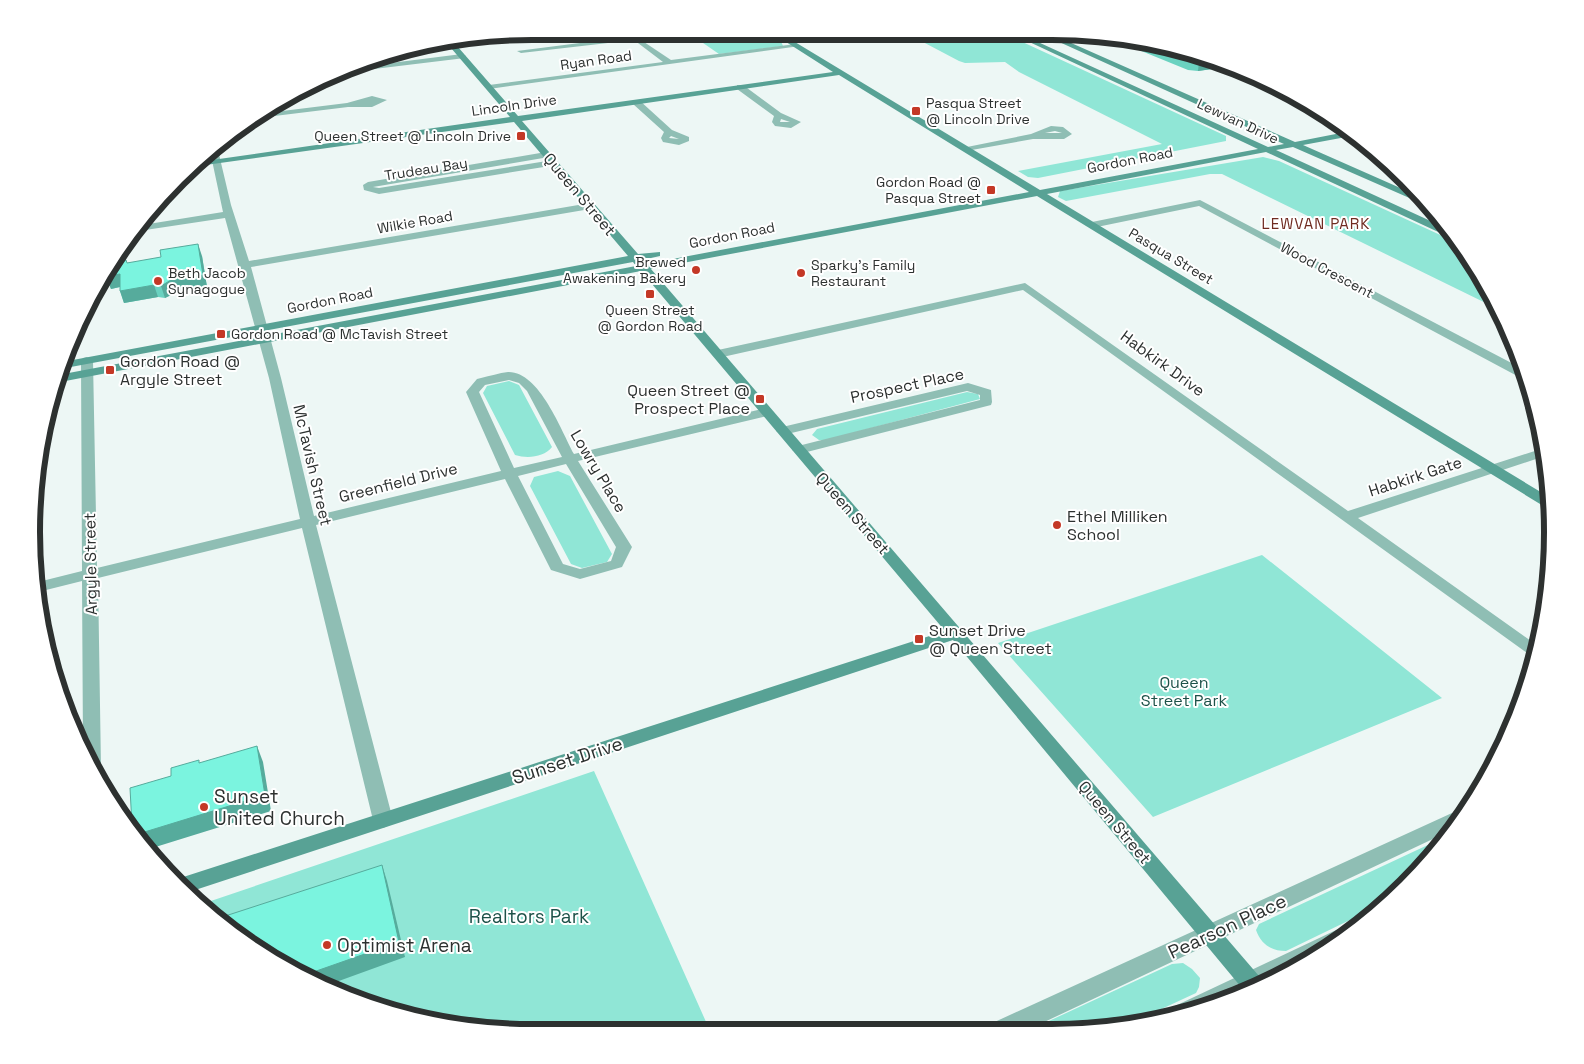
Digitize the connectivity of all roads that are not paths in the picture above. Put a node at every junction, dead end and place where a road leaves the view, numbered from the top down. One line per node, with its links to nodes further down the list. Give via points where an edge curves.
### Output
1 (617, 40): 8 (street)
2 (638, 40): 11 (street)
3 (786, 40): 7 (main road, Pasqua Street)
4 (1028, 40): 10 (main road, Lewvan Drive)
5 (1057, 40): 25 (main road, Lewvan Drive)
6 (453, 46): 9 (main road, Queen Street)
7 (796, 46): 11 (street, Ryan Road); 13 (main road, Pasqua Street)
8 (521, 51)
9 (462, 56): 12 (street); 14 (main road, Queen Street)
10 (1067, 58): 25 (main road, Lewvan Drive); 25 (main road)
11 (670, 63): 14 (street, Ryan Road)
12 (369, 68)
13 (839, 73): 15 (main road, Lincoln Drive); 27 (main road, Pasqua Street)
14 (489, 87): 20 (main road, Queen Street)
15 (740, 87): 16 (main road, Lincoln Drive); 19 (street)
16 (636, 102): 20 (main road, Lincoln Drive); 21 (street)
17 (348, 104): 18 (street)
18 (273, 114)
19 (778, 115)
20 (518, 119): 28 (main road, Lincoln Drive); 29 (main road, Queen Street)
21 (669, 132)
22 (1291, 135): 25 (main road, Gordon Road)
23 (1342, 135): 26 (main road, Gordon Road)
24 (1034, 136): 27 (street)
25 (1266, 143): 26 (main road, Gordon Road); 30 (main road, Gordon Road); 31 (main road, Gordon Road, via 1140,173); 34 (main road); 39 (main road, Lewvan Drive)
26 (1294, 145): 32 (main road, Lewvan Drive)
27 (966, 148): 30 (main road, Pasqua Street)
28 (216, 155): 35 (street, McTavish Street)
29 (550, 159): 29 (street, Trudeau Bay, via 368,185 370,190 380,191); 33 (main road, Queen Street)
30 (1027, 184): 31 (main road, Pasqua Street); 40 (main road, Gordon Road)
31 (1040, 192): 37 (main road, Pasqua Street); 40 (main road, Gordon Road)
32 (1412, 197)
33 (590, 206): 40 (main road, Queen Street); 41 (street, Wilkie Road)
34 (1420, 206)
35 (227, 209): 36 (street); 38 (street); 41 (street, McTavish Street)
36 (155, 217)
37 (1092, 225): 46 (street, Wood Crescent, via 1200,203); 53 (main road, Pasqua Street)
38 (147, 226)
39 (1439, 228)
40 (639, 263): 42 (main road, Gordon Road); 43 (main road, Queen Street)
41 (245, 265): 42 (street, McTavish Street)
42 (264, 334): 45 (main road, Gordon Road); 57 (street, McTavish Street)
43 (718, 354): 48 (main road, Queen Street); 56 (street, Habkirk Drive, via 1025,286)
44 (69, 366): 45 (main road, Gordon Road)
45 (87, 367): 47 (main road, Gordon Road); 58 (street, Argyle Street)
46 (1517, 371)
47 (66, 375)
48 (766, 412): 49 (main road, Queen Street); 52 (street, Greenfield Drive)
49 (783, 431): 50 (main road, Queen Street); 50 (street, Prospect Place, via 968,387 986,393 986,402)
50 (799, 450): 60 (main road, Queen Street)
51 (1538, 454): 53 (street)
52 (570, 458): 54 (street, Greenfield Drive); 54 (street, Lowry Place, via 532,390 523,380 509,376 481,382 472,392 475,403); 54 (street, Lowry Place, via 624,547 617,564 580,574 557,567)
53 (1493, 469): 55 (main road, Pasqua Street); 56 (street, Habkirk Gate)
54 (509, 473): 57 (street, Greenfield Drive)
55 (1543, 500)
56 (1348, 516): 61 (street, Habkirk Drive)
57 (308, 522): 58 (street, Greenfield Drive); 63 (street, McTavish Street)
58 (90, 574): 59 (street, Greenfield Drive); 62 (street, Argyle Street)
59 (43, 585)
60 (956, 633): 63 (main road, Sunset Drive); 66 (main road, Queen Street)
61 (1530, 648)
62 (92, 752)
63 (383, 820): 65 (main road, Sunset Drive)
64 (1449, 823): 66 (street, Pearson Place)
65 (188, 884)
66 (1211, 934): 67 (main road, Queen Street); 68 (street, Pearson Place)
67 (1250, 982)
68 (1016, 1024)

